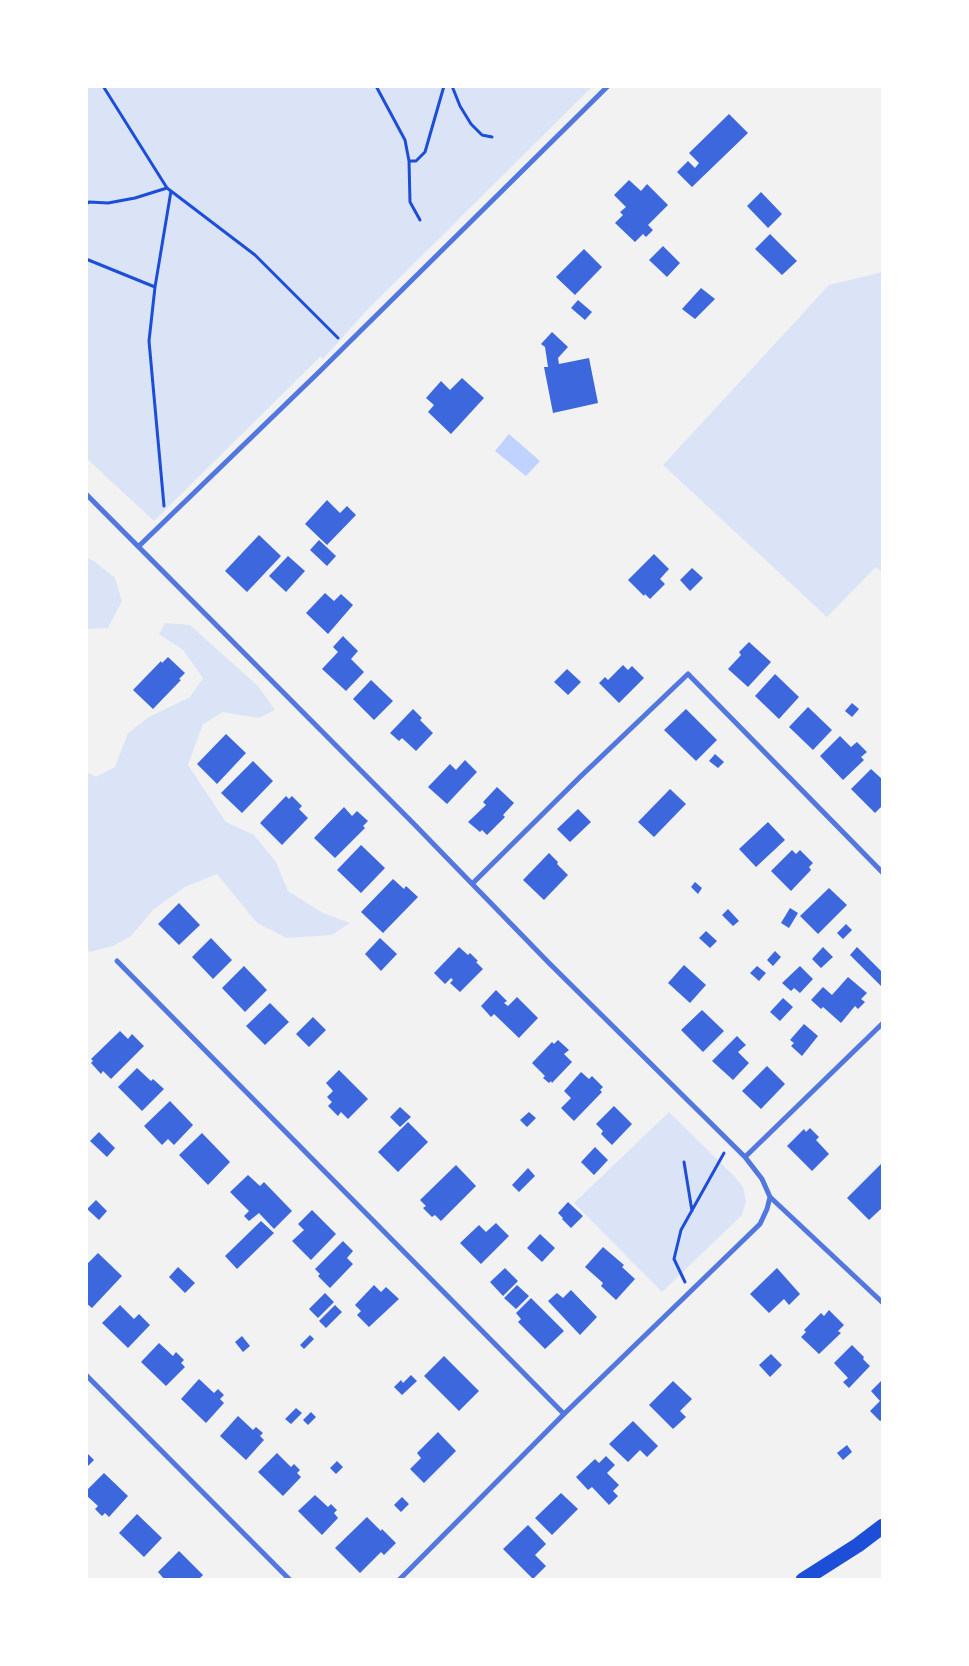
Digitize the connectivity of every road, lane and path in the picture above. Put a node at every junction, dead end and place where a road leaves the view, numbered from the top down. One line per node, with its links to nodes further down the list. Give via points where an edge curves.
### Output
1 (102, 86): 8 (path)
2 (376, 86): 7 (path, via 405,140)
3 (444, 86): 7 (path, via 425,152 416,161)
4 (452, 86): 6 (path, via 471,124 482,134)
5 (608, 86): 14 (street)
6 (492, 136)
7 (409, 162): 11 (path, via 410,202)
8 (167, 188): 9 (path); 10 (path, via 135,198)
9 (171, 192): 13 (path); 14 (path, via 255,255)
10 (86, 204)
11 (420, 220)
12 (86, 259): 13 (path)
13 (155, 288): 16 (path, via 149,341)
14 (346, 346): 16 (street)
15 (86, 494): 17 (street)
16 (166, 520): 17 (street)
17 (139, 546): 19 (street)
18 (883, 873): 19 (street, via 688,674)
19 (473, 883): 22 (street, via 549,963)
20 (117, 960): 30 (street)
21 (883, 1023): 23 (street)
22 (730, 1141): 23 (street); 26 (path)
23 (745, 1157): 25 (street, via 762,1179)
24 (684, 1162): 26 (path)
25 (770, 1197): 27 (street, via 760,1224); 28 (street)
26 (692, 1212): 27 (path, via 681,1230 674,1259)
27 (690, 1291): 30 (street)
28 (883, 1303)
29 (86, 1375): 32 (street)
30 (564, 1414): 33 (street)
31 (883, 1526): 34 (highway)
32 (290, 1580)
33 (399, 1580)
34 (803, 1580)

